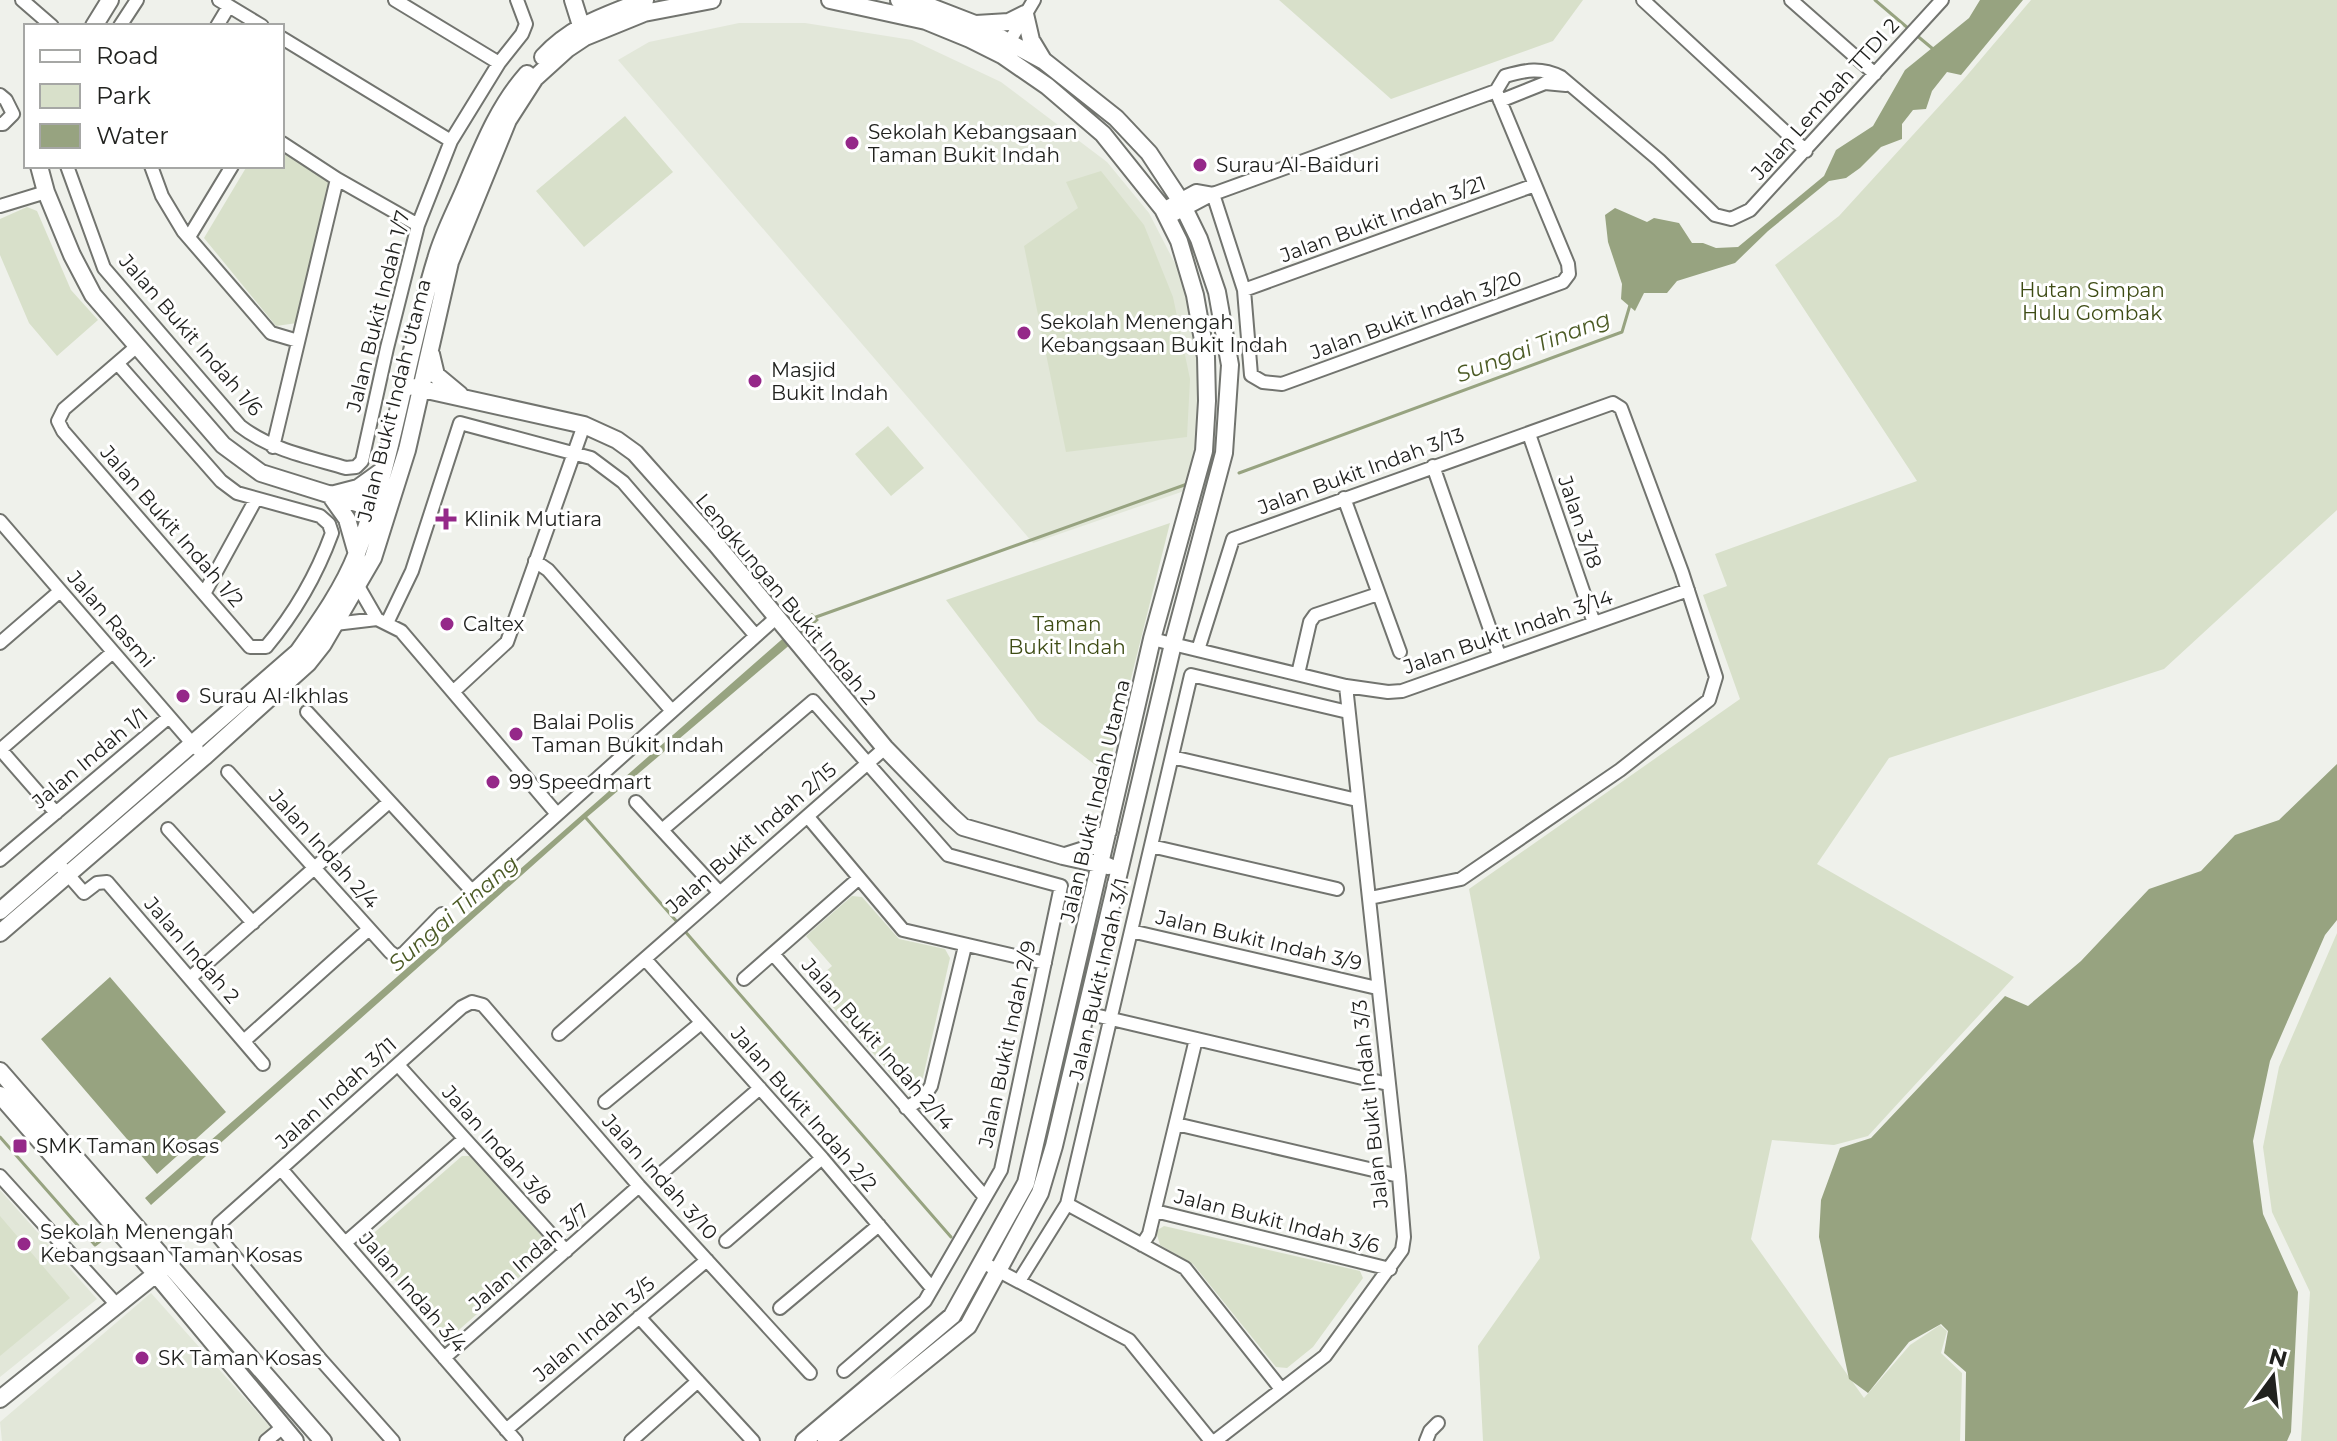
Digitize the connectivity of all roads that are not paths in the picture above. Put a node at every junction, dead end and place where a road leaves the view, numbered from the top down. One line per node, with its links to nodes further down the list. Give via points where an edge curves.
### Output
1 (22, 0): 16 (street)
2 (110, 0): 17 (street)
3 (137, 0): 18 (street)
4 (395, 0): 26 (street)
5 (517, 0): 26 (street, Jalan Bukit Indah 1/7, via 526,24)
6 (573, 0): 22 (street)
7 (645, 0): 22 (street, Jalan Bukit Indah Utama)
8 (712, 0): 22 (street, Jalan Bukit Indah Utama)
9 (830, 0): 24 (street, Jalan Bukit Indah Utama, via 926,21)
10 (899, 0): 21 (street, Jalan Bukit Indah Utama)
11 (1643, 0): 34 (street)
12 (1791, 0): 27 (street)
13 (1942, 0): 27 (street, Jalan Lembah TTDI 2)
14 (224, 3): 19 (street); 20 (street)
15 (1030, 7): 21 (street, via 1009,22); 24 (street); 25 (street, via 1031,40)
16 (50, 24)
17 (95, 24)
18 (121, 24)
19 (218, 24)
20 (259, 24)
21 (975, 24): 24 (street, Jalan Bukit Indah Utama)
22 (583, 31): 51 (street, Jalan Bukit Indah Utama, via 535,78 508,120 450,262); 53 (street, Jalan Bukit Indah Utama, via 561,38 510,94 487,136 437,255)
23 (284, 39): 32 (street)
24 (1006, 48): 25 (street, Jalan Bukit Indah Utama); 45 (street, Jalan Bukit Indah Utama, via 1103,134)
25 (1044, 61): 43 (street, Jalan Bukit Indah Utama, via 1116,118 1149,153)
26 (499, 63): 32 (street, Jalan Bukit Indah 1/7)
27 (1875, 74): 34 (street, Jalan Lembah TTDI 2)
28 (1572, 87): 30 (street, via 1545,83); 30 (street, via 1555,74 1533,69 1505,76); 34 (street, Jalan Lembah TTDI 2, via 1715,215 1731,219 1750,210)
29 (0, 95): 31 (street, via 13,114)
30 (1498, 96): 40 (street); 42 (street)
31 (2, 124)
32 (451, 141): 46 (street, Jalan Bukit Indah 1/7)
33 (284, 144): 39 (street)
34 (1806, 151)
35 (40, 168): 41 (street)
36 (68, 168): 59 (street, Jalan Bukit Indah 1/6, via 104,268 240,426)
37 (152, 168): 47 (street, via 162,196)
38 (231, 168): 47 (street)
39 (337, 179): 46 (street); 49 (street)
40 (1535, 185): 48 (street, Jalan Bukit Indah 3/21); 48 (street, Jalan Bukit Indah 3/20, via 1568,264 1563,282 1282,384 1251,375)
41 (46, 192): 44 (street); 50 (street, via 93,295)
42 (1213, 194): 43 (street, via 1196,191); 48 (street)
43 (1182, 204): 45 (street); 84 (street, Jalan Bukit Indah Utama, via 1217,292 1230,365 1224,453)
44 (0, 206)
45 (1166, 213): 82 (street, Jalan Bukit Indah Utama, via 1195,295 1207,401 1204,451)
46 (418, 225): 62 (street, Jalan Bukit Indah 1/7, via 362,461)
47 (189, 237): 49 (street, via 271,333)
48 (1244, 290)
49 (298, 341): 59 (street)
50 (136, 347): 52 (street); 64 (street, via 223,445 261,473)
51 (430, 348): 54 (street, Jalan Bukit Indah Utama); 55 (street, via 436,375)
52 (118, 364): 66 (street, via 221,481); 75 (street, Jalan Bukit Indah 1/2, via 64,409 58,421)
53 (404, 385): 54 (street, Lengkungan Bukit Indah 2); 63 (street, Jalan Bukit Indah Utama)
54 (421, 389): 55 (street, Lengkungan Bukit Indah 2); 56 (street, Jalan Bukit Indah Utama)
55 (467, 400): 56 (street, via 441,398); 57 (street, Lengkungan Bukit Indah 2)
56 (415, 414): 68 (street, Jalan Bukit Indah Utama)
57 (584, 425): 60 (street); 77 (street, Lengkungan Bukit Indah 2, via 635,453)
58 (1529, 434): 61 (street, Jalan Bukit Indah 3/13); 73 (street, Jalan Bukit Indah 3/13, via 1613,403 1621,408); 79 (street, Jalan 3/18)
59 (273, 447): 62 (street, Jalan Bukit Indah 1/6)
60 (574, 452): 71 (street); 78 (street, via 460,423 412,571); 81 (street, via 623,482)
61 (1433, 466): 65 (street, Jalan Bukit Indah 3/13); 88 (street)
62 (346, 468)
63 (383, 470): 64 (street, via 358,488); 67 (street, Jalan Bukit Indah Utama)
64 (330, 495): 67 (street); 70 (street, via 347,519)
65 (1344, 498): 76 (street); 85 (street, Jalan Bukit Indah 3/13, via 1233,539)
66 (256, 499): 75 (street); 75 (street, Jalan Bukit Indah 1/2, via 320,516 329,524 332,533 322,560 266,647 250,647)
67 (371, 508): 68 (street); 70 (street, Jalan Bukit Indah Utama)
68 (389, 512): 72 (street, Jalan Bukit Indah Utama)
69 (3, 530): 74 (street, Jalan Rasmi)
70 (357, 554): 96 (street, Jalan Bukit Indah Utama, via 298,652)
71 (535, 561): 91 (street, via 507,642); 92 (street)
72 (358, 586): 78 (street); 80 (street, Jalan Bukit Indah Utama)
73 (1688, 590): 79 (street, Jalan Bukit Indah 3/14); 123 (street, via 1716,677 1709,700 1620,770 1461,879)
74 (60, 591): 83 (street); 86 (street, Jalan Rasmi)
75 (205, 592)
76 (1378, 594): 87 (street); 89 (street, via 1315,615)
77 (777, 617): 81 (street); 97 (street, Lengkungan Bukit Indah 2)
78 (382, 621): 80 (street); 91 (street, via 401,631)
79 (1594, 623): 88 (street, Jalan Bukit Indah 3/14)
80 (335, 624): 99 (street, Jalan Bukit Indah Utama, via 308,663)
81 (756, 636): 92 (street)
82 (1152, 639): 84 (street, Jalan Bukit Indah 3/14); 111 (street, Jalan Bukit Indah Utama)
83 (0, 643)
84 (1173, 644): 85 (street, Jalan Bukit Indah 3/14); 118 (street, Jalan Bukit Indah Utama)
85 (1198, 650): 89 (street, Jalan Bukit Indah 3/14)
86 (113, 652): 95 (street, Jalan Rasmi); 98 (street)
87 (1400, 652)
88 (1499, 655): 90 (street, Jalan Bukit Indah 3/14, via 1402,691)
89 (1298, 674): 90 (street, Jalan Bukit Indah 3/14)
90 (1346, 686): 94 (street, Jalan Bukit Indah 3/3)
91 (453, 692): 107 (street)
92 (672, 711): 107 (street)
93 (307, 712): 104 (street)
94 (1348, 712): 100 (street, Jalan Bukit Indah 3/1, via 1191,675); 103 (street, Jalan Bukit Indah 3/3)
95 (169, 717): 96 (street, Jalan Rasmi); 106 (street, Jalan Indah 1/1)
96 (191, 743): 99 (street, Jalan Rasmi); 116 (street, Jalan Bukit Indah Utama)
97 (885, 748): 101 (street, Jalan Bukit Indah 2/15); 113 (street, Lengkungan Bukit Indah 2, via 963,827)
98 (0, 750): 106 (street)
99 (204, 757): 116 (street, Jalan Bukit Indah Utama)
100 (1172, 757): 103 (street); 112 (street, Jalan Bukit Indah 3/1)
101 (867, 763): 108 (street, Jalan Bukit Indah 2/15); 110 (street, via 813,701); 133 (street, Jalan Bukit Indah 2/9, via 948,855 1061,886)
102 (228, 772): 117 (street, Jalan Indah 2/4)
103 (1357, 800): 123 (street, Jalan Bukit Indah 3/3)
104 (389, 802): 107 (street, via 472,891); 117 (street)
105 (636, 802): 110 (street)
106 (56, 813): 114 (street, Jalan Indah 1/1)
107 (557, 814)
108 (808, 817): 119 (street); 121 (street, Jalan Bukit Indah 2/15)
109 (168, 829): 126 (street)
110 (662, 830): 121 (street)
111 (1108, 831): 113 (street, via 1087,849); 115 (street, Jalan Bukit Indah Utama)
112 (1151, 846): 120 (street); 128 (street, Jalan Bukit Indah 3/1)
113 (1063, 856): 115 (street, Lengkungan Bukit Indah 2); 122 (street, via 1085,872)
114 (0, 860)
115 (1101, 865): 118 (street, Lengkungan Bukit Indah 2); 122 (street, Jalan Bukit Indah Utama)
116 (62, 868): 124 (street, Jalan Bukit Indah Utama); 129 (street, Jalan Bukit Indah Utama); 134 (street, Jalan Indah 2, via 84,893 107,882)
117 (315, 868): 126 (street); 127 (street, Jalan Indah 2/4)
118 (1120, 869): 138 (street, Jalan Bukit Indah Utama)
119 (858, 879): 130 (street, via 903,930); 131 (street)
120 (1337, 889)
121 (719, 892): 132 (street, Jalan Bukit Indah 2/15)
122 (1094, 895): 169 (street, Jalan Bukit Indah Utama, via 1026,1183)
123 (1370, 898): 136 (street, Jalan Bukit Indah 3/3)
124 (0, 911)
125 (442, 914): 127 (street, Jalan Indah 2/4, via 397,957)
126 (253, 923): 134 (street)
127 (369, 929): 143 (street)
128 (1131, 931): 136 (street, Jalan Bukit Indah 3/9); 139 (street, Jalan Bukit Indah 3/1)
129 (0, 933)
130 (965, 946): 133 (street); 151 (street, via 931,1086)
131 (773, 954): 135 (street); 151 (street, Jalan Bukit Indah 2/14)
132 (645, 959): 140 (street, Jalan Bukit Indah 2/2); 141 (street, Jalan Bukit Indah 2/15)
133 (1045, 963): 160 (street, Jalan Bukit Indah 2/9, via 1001,1170)
134 (190, 978): 143 (street, Jalan Indah 2)
135 (744, 979)
136 (1377, 988): 147 (street, Jalan Bukit Indah 3/3)
137 (483, 1005): 145 (street, Jalan Indah 3/11, via 472,1002 462,1007); 159 (street, Jalan Indah 3/10)
138 (1086, 1013): 139 (street); 172 (street, Jalan Bukit Indah Utama, via 1040,1193)
139 (1111, 1019): 142 (street); 161 (street, Jalan Bukit Indah 3/1)
140 (701, 1023): 148 (street, Jalan Bukit Indah 2/2); 150 (street)
141 (559, 1034)
142 (1196, 1039): 147 (street); 152 (street)
143 (245, 1040): 144 (street, Jalan Indah 2)
144 (263, 1064)
145 (398, 1065): 153 (street, Jalan Indah 3/8); 155 (street, Jalan Indah 3/11)
146 (0, 1071): 170 (street)
147 (1388, 1084): 158 (street, Jalan Bukit Indah 3/3)
148 (760, 1088): 154 (street, Jalan Bukit Indah 2/2); 156 (street)
149 (0, 1095): 170 (street)
150 (605, 1102)
151 (906, 1108): 160 (street, Jalan Bukit Indah 2/14)
152 (1176, 1124): 158 (street); 162 (street)
153 (464, 1139): 165 (street); 167 (street, Jalan Indah 3/8)
154 (822, 1158): 163 (street, Jalan Bukit Indah 2/2); 164 (street)
155 (281, 1169): 165 (street, Jalan Indah 3/4); 190 (street, Jalan Indah 3/11, via 219,1224 217,1235)
156 (664, 1171)
157 (0, 1176): 175 (street)
158 (1399, 1176): 171 (street, Jalan Bukit Indah 3/3, via 1404,1237)
159 (639, 1186): 167 (street, Jalan Indah 3/7); 168 (street, Jalan Indah 3/10)
160 (985, 1197): 174 (street, Jalan Bukit Indah 2/9)
161 (1067, 1204): 166 (street); 173 (street, Jalan Bukit Indah 3/1)
162 (1155, 1211): 166 (street); 171 (street, Jalan Bukit Indah 3/6)
163 (879, 1225): 174 (street, Jalan Bukit Indah 2/2); 176 (street)
164 (726, 1241)
165 (345, 1243): 178 (street, Jalan Indah 3/4)
166 (1142, 1245): 182 (street, via 1185,1268)
167 (566, 1251): 178 (street, Jalan Indah 3/7)
168 (707, 1260): 177 (street, Jalan Indah 3/5); 180 (street, Jalan Indah 3/10)
169 (982, 1262): 172 (street); 194 (street, Jalan Bukit Indah Utama, via 945,1322)
170 (162, 1269): 175 (street); 185 (street); 189 (street)
171 (1390, 1269): 182 (street, Jalan Bukit Indah 3/3, via 1325,1356)
172 (998, 1270): 173 (street); 195 (street, Jalan Bukit Indah Utama, via 964,1331)
173 (1019, 1281): 196 (street, via 1129,1340)
174 (931, 1287): 179 (street, Jalan Bukit Indah 2/9, via 925,1301)
175 (117, 1305): 183 (street)
176 (780, 1308)
177 (639, 1317): 181 (street); 186 (street, Jalan Indah 3/5)
178 (444, 1358): 186 (street, Jalan Indah 3/4)
179 (844, 1371)
180 (810, 1373)
181 (698, 1381): 192 (street); 193 (street)
182 (1281, 1389): 196 (street, Jalan Bukit Indah 3/3)
183 (0, 1399)
184 (1438, 1423): 197 (street)
185 (283, 1427): 187 (street); 188 (street)
186 (506, 1430): 191 (street, Jalan Indah 3/4)
187 (266, 1441)
188 (295, 1441)
189 (323, 1441)
190 (393, 1441)
191 (516, 1441)
192 (631, 1441)
193 (753, 1441)
194 (804, 1441)
195 (826, 1441)
196 (1213, 1441)
197 (1426, 1441)

